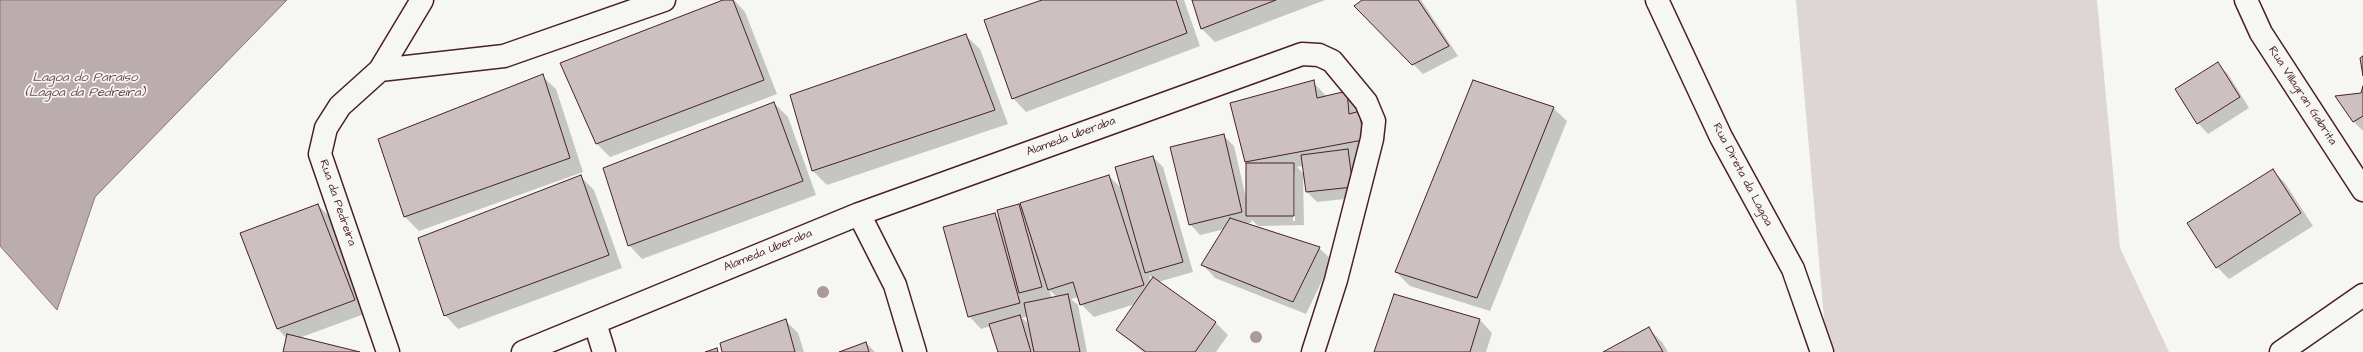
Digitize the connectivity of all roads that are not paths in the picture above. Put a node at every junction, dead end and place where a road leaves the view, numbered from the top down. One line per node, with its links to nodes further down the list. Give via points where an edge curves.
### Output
1 (422, 0): 6 (street, Rua da Pedreira)
2 (664, 0): 5 (street)
3 (1657, 0): 16 (street, Rua Direta da Lagoa, via 1721,137 1793,268)
4 (2246, 0): 7 (street, Rua Villagran Gabrita, via 2262,33)
5 (619, 8): 6 (street, via 504,56)
6 (380, 70): 11 (street, Rua da Pedreira, via 340,106 326,128 320,154)
7 (2363, 190)
8 (859, 214): 10 (street, Alameda Uberaba); 14 (street, via 894,285); 15 (street, Alameda Uberaba, via 1302,54 1319,55 1332,61 1348,80 1366,102 1374,121 1372,139 1336,280)
9 (2363, 295): 17 (street)
10 (595, 323): 12 (street, Alameda Uberaba); 13 (street)
11 (388, 352)
12 (523, 352)
13 (604, 352)
14 (915, 352)
15 (1313, 352)
16 (1822, 352)
17 (2282, 352)

